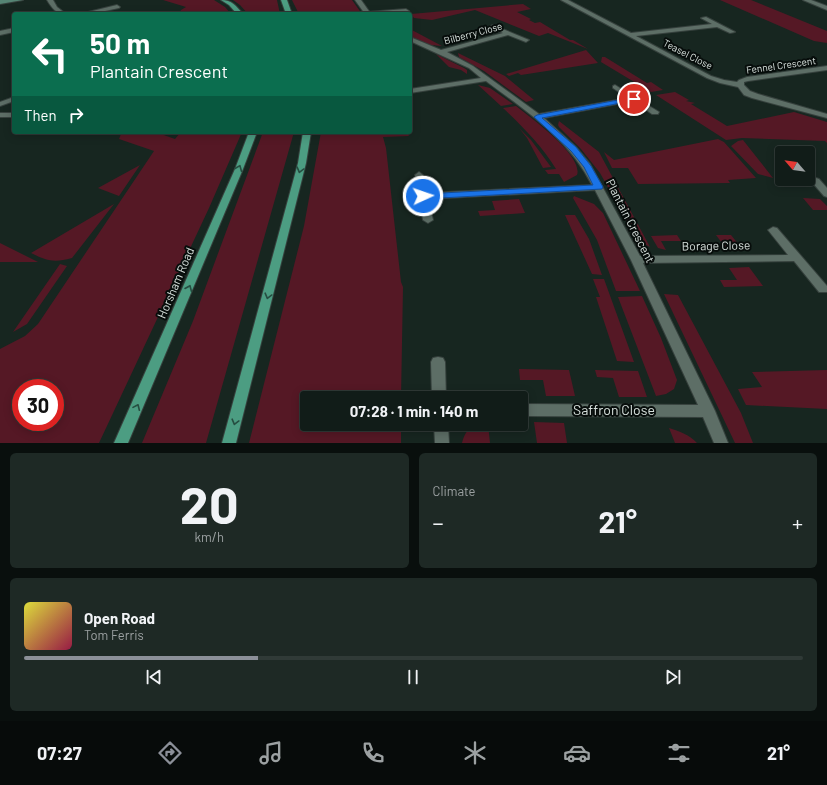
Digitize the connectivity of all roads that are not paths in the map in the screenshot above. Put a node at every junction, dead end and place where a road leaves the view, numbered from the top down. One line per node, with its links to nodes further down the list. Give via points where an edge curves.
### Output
1 (20, 0): 8 (street)
2 (50, 0): 13 (street)
3 (224, 0): 15 (main road)
4 (284, 0): 16 (main road)
5 (358, 0): 17 (street)
6 (564, 0): 26 (street, Teasel Close)
7 (806, 0): 10 (street)
8 (0, 2)
9 (117, 7): 11 (street)
10 (827, 8)
11 (100, 11): 14 (street)
12 (406, 11): 18 (street)
13 (61, 12)
14 (94, 12)
15 (238, 12)
16 (288, 12)
17 (367, 12)
18 (393, 12)
19 (704, 18): 20 (street)
20 (718, 25): 23 (street); 26 (street, Teasel Close)
21 (493, 27): 25 (street)
22 (12, 30): 24 (street)
23 (732, 32)
24 (0, 33)
25 (509, 34): 28 (street); 29 (street, Bilberry Close)
26 (629, 35): 32 (street, Teasel Close, via 709,77)
27 (412, 40): 29 (street, Plantain Crescent)
28 (526, 40)
29 (442, 52): 31 (street, Plantain Crescent)
30 (827, 68): 32 (street, Fennel Crescent, via 747,79 741,81)
31 (486, 78): 34 (street); 42 (street, Plantain Crescent)
32 (740, 85): 41 (street, Fennel Crescent, via 742,89 755,96)
33 (615, 87): 35 (street)
34 (412, 91)
35 (634, 99): 38 (street); 42 (street)
36 (12, 100): 37 (street)
37 (0, 104)
38 (655, 112)
39 (0, 115): 40 (street)
40 (12, 115)
41 (827, 116)
42 (537, 117): 47 (street, Plantain Crescent, via 573,149)
43 (252, 134): 60 (main road, Horsham Road, one-way to 43)
44 (307, 134): 61 (main road, one-way to 61, via 302,164)
45 (419, 175): 49 (street)
46 (816, 181): 48 (street)
47 (599, 187): 49 (street); 53 (street, Plantain Crescent)
48 (827, 194)
49 (423, 196): 50 (street)
50 (428, 220)
51 (774, 230): 52 (street)
52 (797, 258): 53 (street, Borage Close); 54 (street)
53 (636, 260): 58 (street, Plantain Crescent)
54 (823, 289)
55 (438, 362): 56 (street)
56 (439, 391)
57 (528, 410): 58 (street, Saffron Close)
58 (708, 411): 63 (street, Plantain Crescent)
59 (441, 431): 62 (street)
60 (121, 443)
61 (229, 443)
62 (442, 443)
63 (721, 443)

